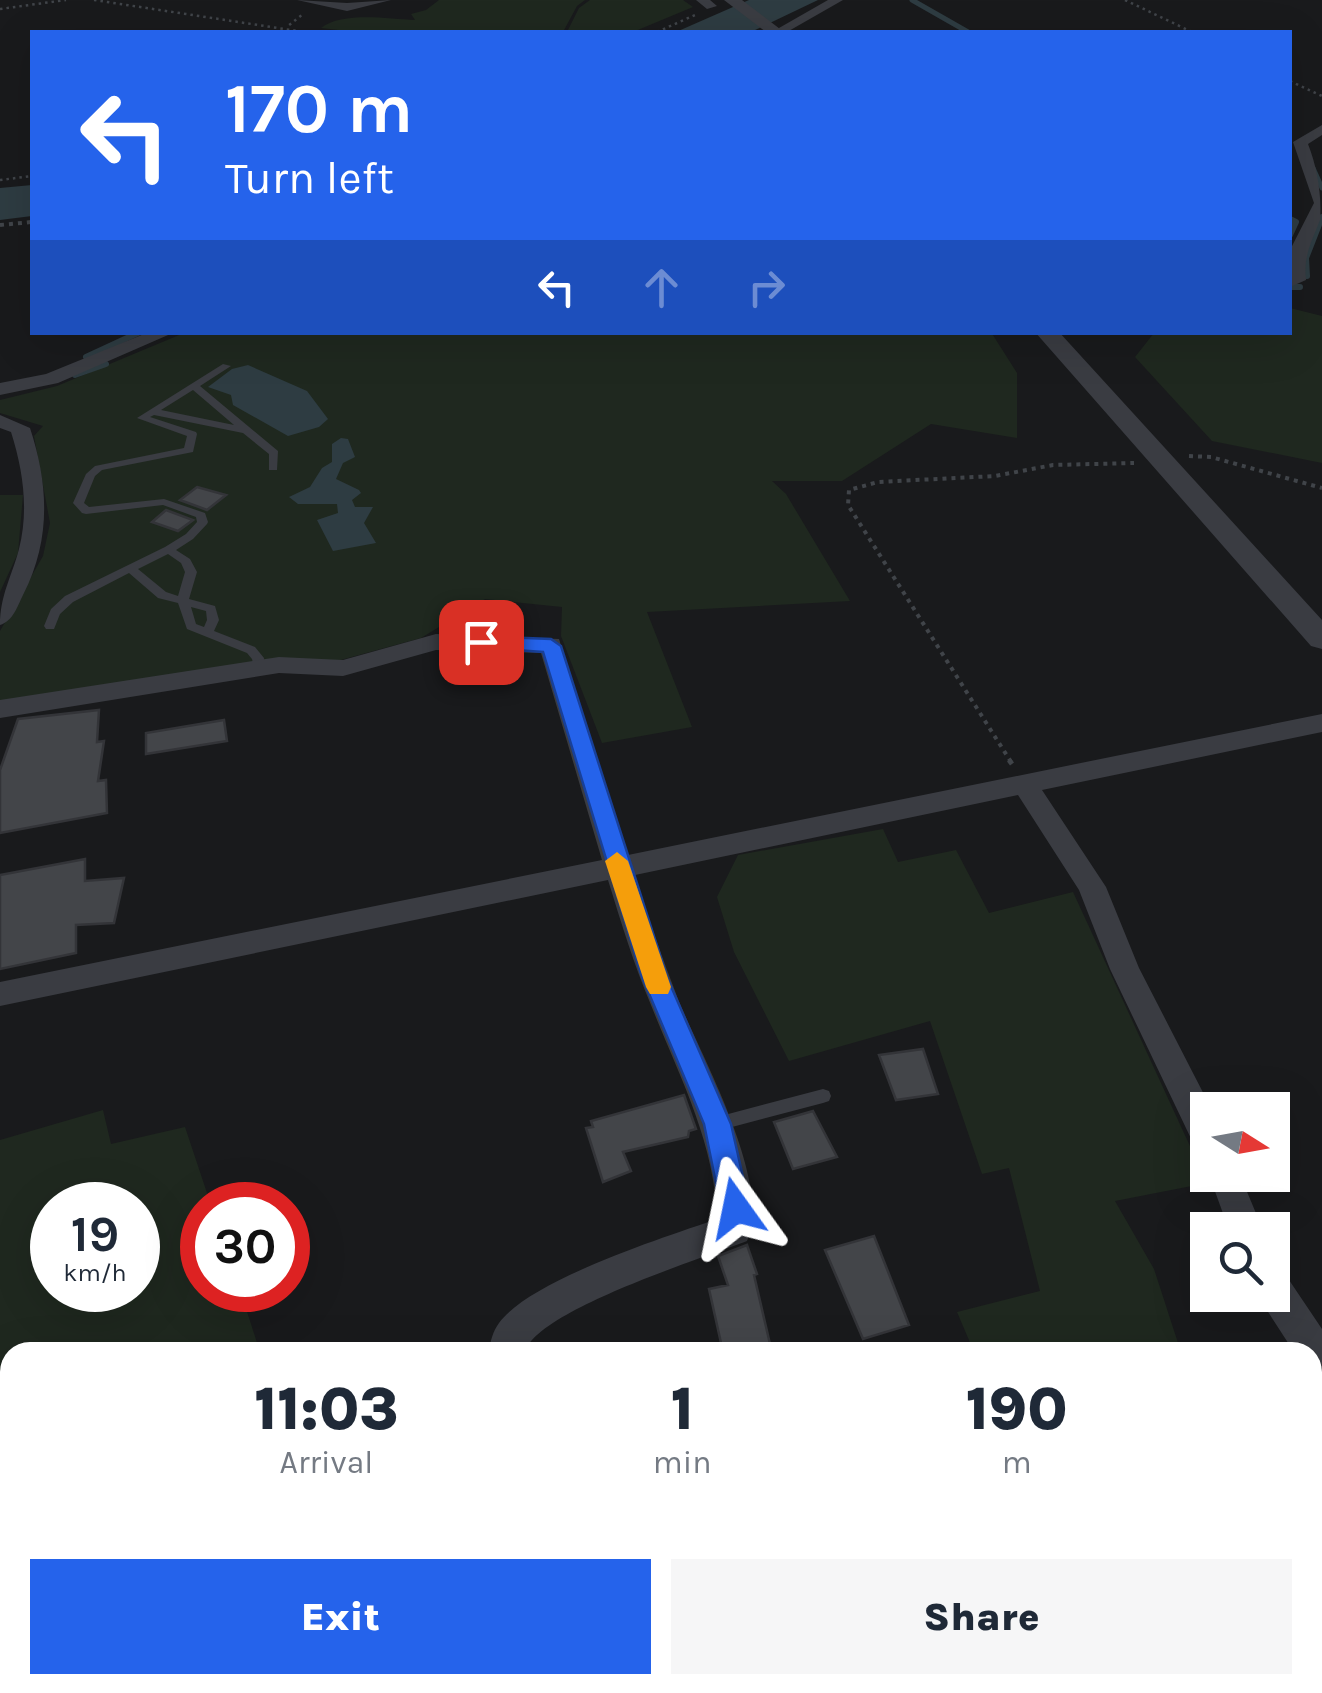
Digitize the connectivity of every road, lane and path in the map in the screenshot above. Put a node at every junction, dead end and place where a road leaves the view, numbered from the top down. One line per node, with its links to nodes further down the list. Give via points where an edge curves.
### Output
1 (66, 0): 8 (path)
2 (94, 0): 9 (path)
3 (303, 0): 4 (street, via 347,7)
4 (385, 0)
5 (732, 0): 10 (street)
6 (836, 0): 11 (street)
7 (1126, 0): 12 (path)
8 (0, 9)
9 (291, 30)
10 (774, 30)
11 (777, 30)
12 (1188, 30)
13 (1292, 81): 14 (path)
14 (1322, 96)
15 (1322, 129): 20 (street, via 1300,142 1322,203 1296,263 1298,280)
16 (30, 176): 17 (path)
17 (0, 180)
18 (30, 222): 19 (path)
19 (0, 226)
20 (1292, 282)
21 (158, 335): 25 (street, via 51,378)
22 (1049, 335): 29 (street)
23 (226, 366): 24 (lane)
24 (194, 386): 26 (lane); 28 (lane)
25 (0, 388)
26 (154, 412): 28 (lane); 32 (lane, via 142,418 192,434 189,450 99,468 78,503 86,511 164,502 201,515 198,530)
27 (0, 421): 35 (street, via 20,428 37,514 28,562)
28 (249, 430): 30 (lane, via 274,453)
29 (1157, 458): 31 (path, via 1211,457); 38 (street); 42 (path, via 849,490 848,504)
30 (273, 468)
31 (1322, 488)
32 (170, 551): 33 (lane); 34 (lane, via 191,572)
33 (132, 570): 34 (lane, via 150,588); 36 (lane, via 69,596)
34 (183, 600): 37 (lane, via 191,626); 37 (lane, via 211,609)
35 (0, 617)
36 (50, 626)
37 (206, 632): 39 (lane, via 251,650)
38 (1322, 639)
39 (260, 668): 40 (street); 43 (street, via 343,668 436,642 551,646)
40 (0, 709)
41 (1322, 723): 42 (street)
42 (1025, 785): 43 (street); 46 (street, via 1092,887 1124,970)
43 (619, 868): 44 (street); 47 (street, via 654,977)
44 (0, 994)
45 (823, 1096): 47 (lane)
46 (1190, 1098)
47 (717, 1124): 49 (street, via 735,1230 592,1285 525,1322)
48 (1289, 1312): 50 (street)
49 (510, 1342)
50 (1309, 1342)

